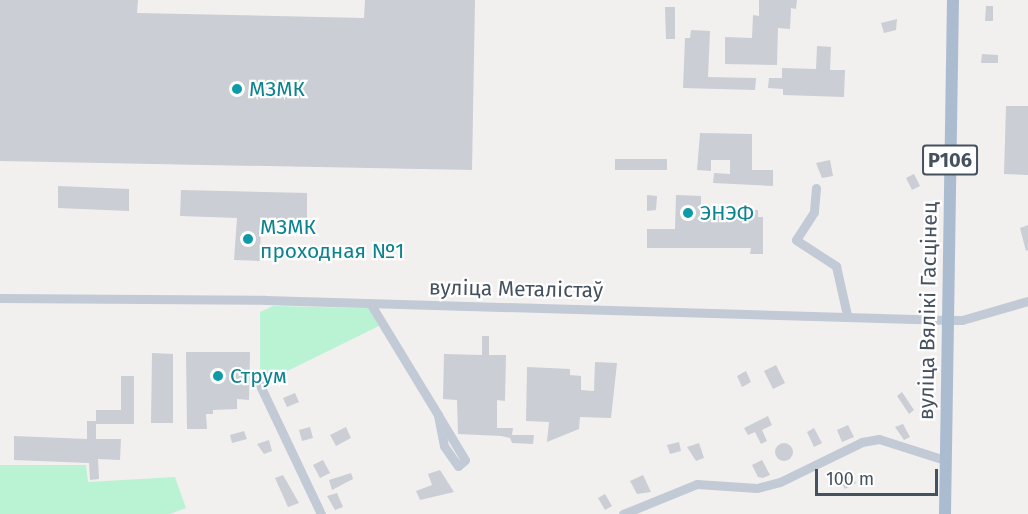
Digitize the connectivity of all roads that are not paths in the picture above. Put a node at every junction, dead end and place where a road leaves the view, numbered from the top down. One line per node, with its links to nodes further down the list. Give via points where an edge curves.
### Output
1 (953, 0): 7 (main road, вуліца Вялікі Гасцінец / Р106)
2 (816, 188): 6 (street, via 814,212 796,240 836,266)
3 (0, 298): 5 (street, вуліца Металістаў)
4 (1028, 301): 7 (street, вуліца Металістаў, via 962,320)
5 (370, 303): 6 (street, вуліца Металістаў); 9 (street)
6 (846, 315): 7 (street, вуліца Металістаў)
7 (948, 320): 10 (main road, вуліца Вялікі Гасцінец / Р106)
8 (256, 377): 11 (street)
9 (438, 416): 9 (street, via 444,446 458,466 465,460)
10 (945, 460): 12 (street, via 879,439 862,442 780,482 757,488 697,484); 13 (main road, вуліца Вялікі Гасцінец / Р106)
11 (321, 514)
12 (623, 514)
13 (945, 514)

